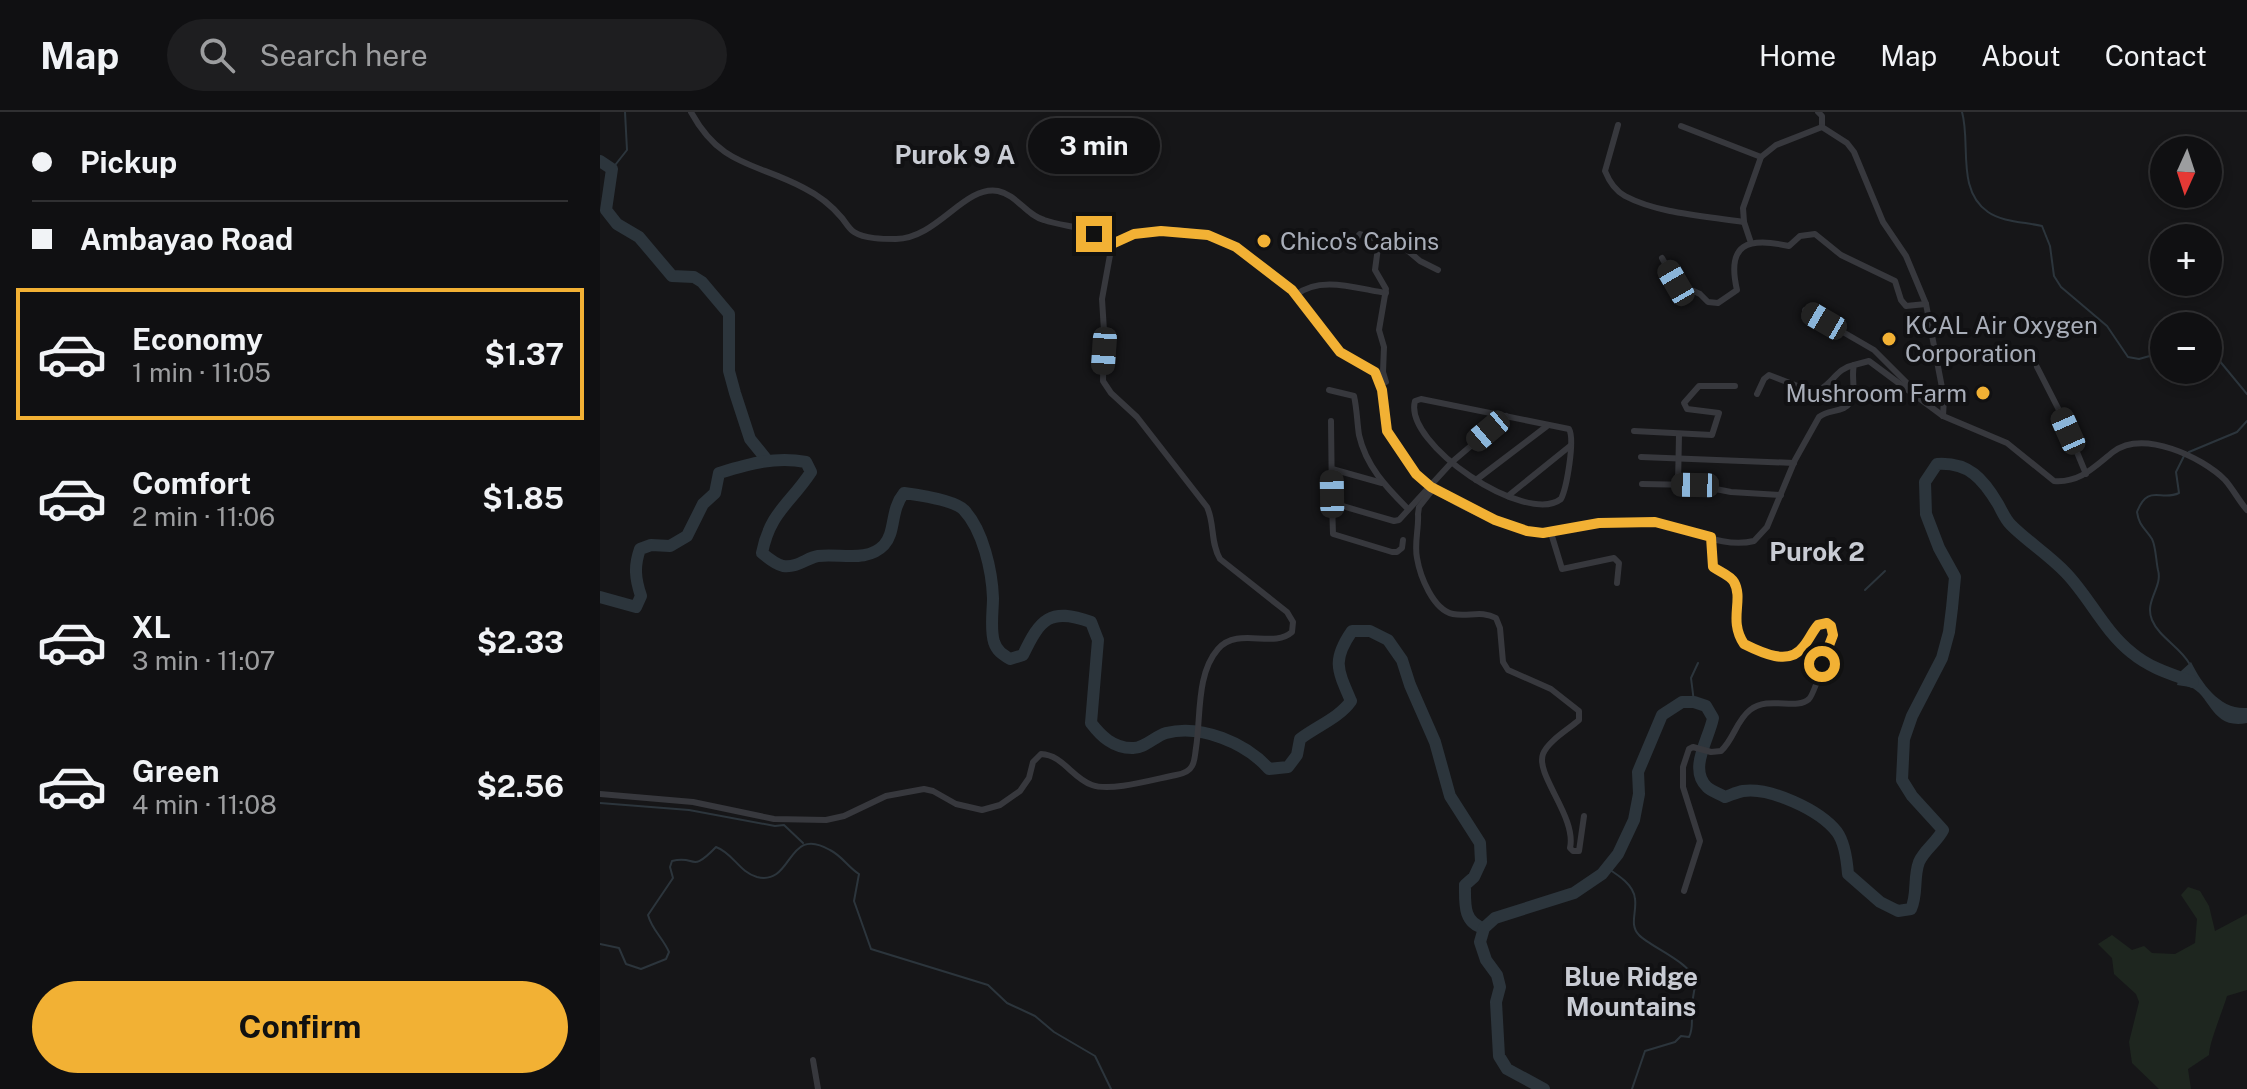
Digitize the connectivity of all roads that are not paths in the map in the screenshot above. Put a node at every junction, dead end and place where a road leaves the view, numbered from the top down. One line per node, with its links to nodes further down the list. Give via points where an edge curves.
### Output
1 (691, 112): 11 (street, via 716,148 804,188 858,234 912,236 986,191 1004,192 1043,220 1086,229)
2 (1818, 112): 5 (street)
3 (1618, 125): 7 (street, via 1605,171 1624,195 1659,208)
4 (1681, 126): 6 (street)
5 (1822, 127): 6 (street, via 1776,145); 16 (street, via 1854,152)
6 (1761, 157): 7 (street, via 1744,200)
7 (1744, 222): 10 (street)
8 (1379, 240): 9 (street, via 1360,234); 13 (street, via 1394,239); 14 (street, via 1375,270)
9 (1353, 242)
10 (1751, 243): 12 (street, via 1733,263 1737,290 1718,303 1676,283); 16 (street, via 1789,246 1800,236 1815,234 1841,255 1895,281 1906,306)
11 (1112, 244): 15 (street, via 1149,231 1208,235 1236,247); 52 (street, via 1102,299 1103,381 1207,507 1220,559 1293,622 1285,637 1240,638 1217,650 1200,693 1192,766 1185,772 1106,787 1084,782 1058,759 1041,754 1020,791 1000,805 966,808 924,789 886,796 826,820 774,819 693,802)
12 (1662, 258)
13 (1438, 270)
14 (1386, 293): 15 (street, via 1316,283); 20 (street, via 1379,330)
15 (1296, 295): 42 (street, via 1340,352 1375,372 1387,431)
16 (1926, 304): 26 (street)
17 (1805, 310): 24 (street, via 1874,350)
18 (1854, 365): 23 (street, via 1819,390 1767,376); 24 (street, via 1869,361); 35 (street, via 1850,403 1819,417)
19 (2037, 367): 37 (street)
20 (1386, 382)
21 (1735, 386): 30 (street, via 1699,386 1685,407 1719,413 1714,432)
22 (1329, 390): 39 (street, via 1354,396 1359,436)
23 (1757, 394)
24 (1915, 396): 26 (street)
25 (1506, 416): 28 (street); 34 (street); 34 (street, via 1415,401 1413,411 1422,431)
26 (1943, 416): 37 (street, via 2007,443 2054,481)
27 (1331, 421): 36 (street)
28 (1547, 426): 31 (street, via 1569,429); 38 (street)
29 (1634, 431): 30 (street)
30 (1679, 435): 33 (street)
31 (1570, 446): 44 (street); 44 (street, via 1561,499 1547,504)
32 (1641, 457): 33 (street)
33 (1678, 459): 35 (street); 41 (street)
34 (1452, 462): 38 (street); 42 (street)
35 (1794, 463): 43 (street)
36 (1332, 469): 39 (street); 45 (street)
37 (2086, 474): 47 (street, via 2125,445 2180,451 2225,481)
38 (1476, 480): 44 (street)
39 (1382, 483): 46 (street)
40 (1642, 484): 41 (street)
41 (1678, 484): 43 (street)
42 (1432, 488): 46 (street); 48 (street, via 1495,520); 53 (street, via 1419,507 1417,558 1431,596 1449,613 1496,618 1508,670 1551,689 1579,711 1579,720 1545,750 1542,763 1572,832 1573,851 1582,846)
43 (1781, 495): 49 (street, via 1767,527 1754,541)
44 (1508, 496)
45 (1332, 503): 46 (street, via 1394,521); 50 (street, via 1333,534 1392,552 1402,548)
46 (1408, 509)
47 (2247, 510)
48 (1551, 533): 49 (street, via 1599,523 1641,522); 51 (street, via 1562,569 1616,559)
49 (1711, 537): 54 (street, via 1713,567 1736,587 1736,625 1744,644 1783,658 1804,646 1818,625 1827,623 1833,635 1811,697 1800,703 1757,706 1742,718 1721,751 1689,749 1683,767 1685,798 1700,841)
50 (1403, 540)
51 (1617, 583)
52 (600, 794)
53 (1584, 816)
54 (1684, 891)
55 (813, 1060): 56 (street)
56 (818, 1089)

